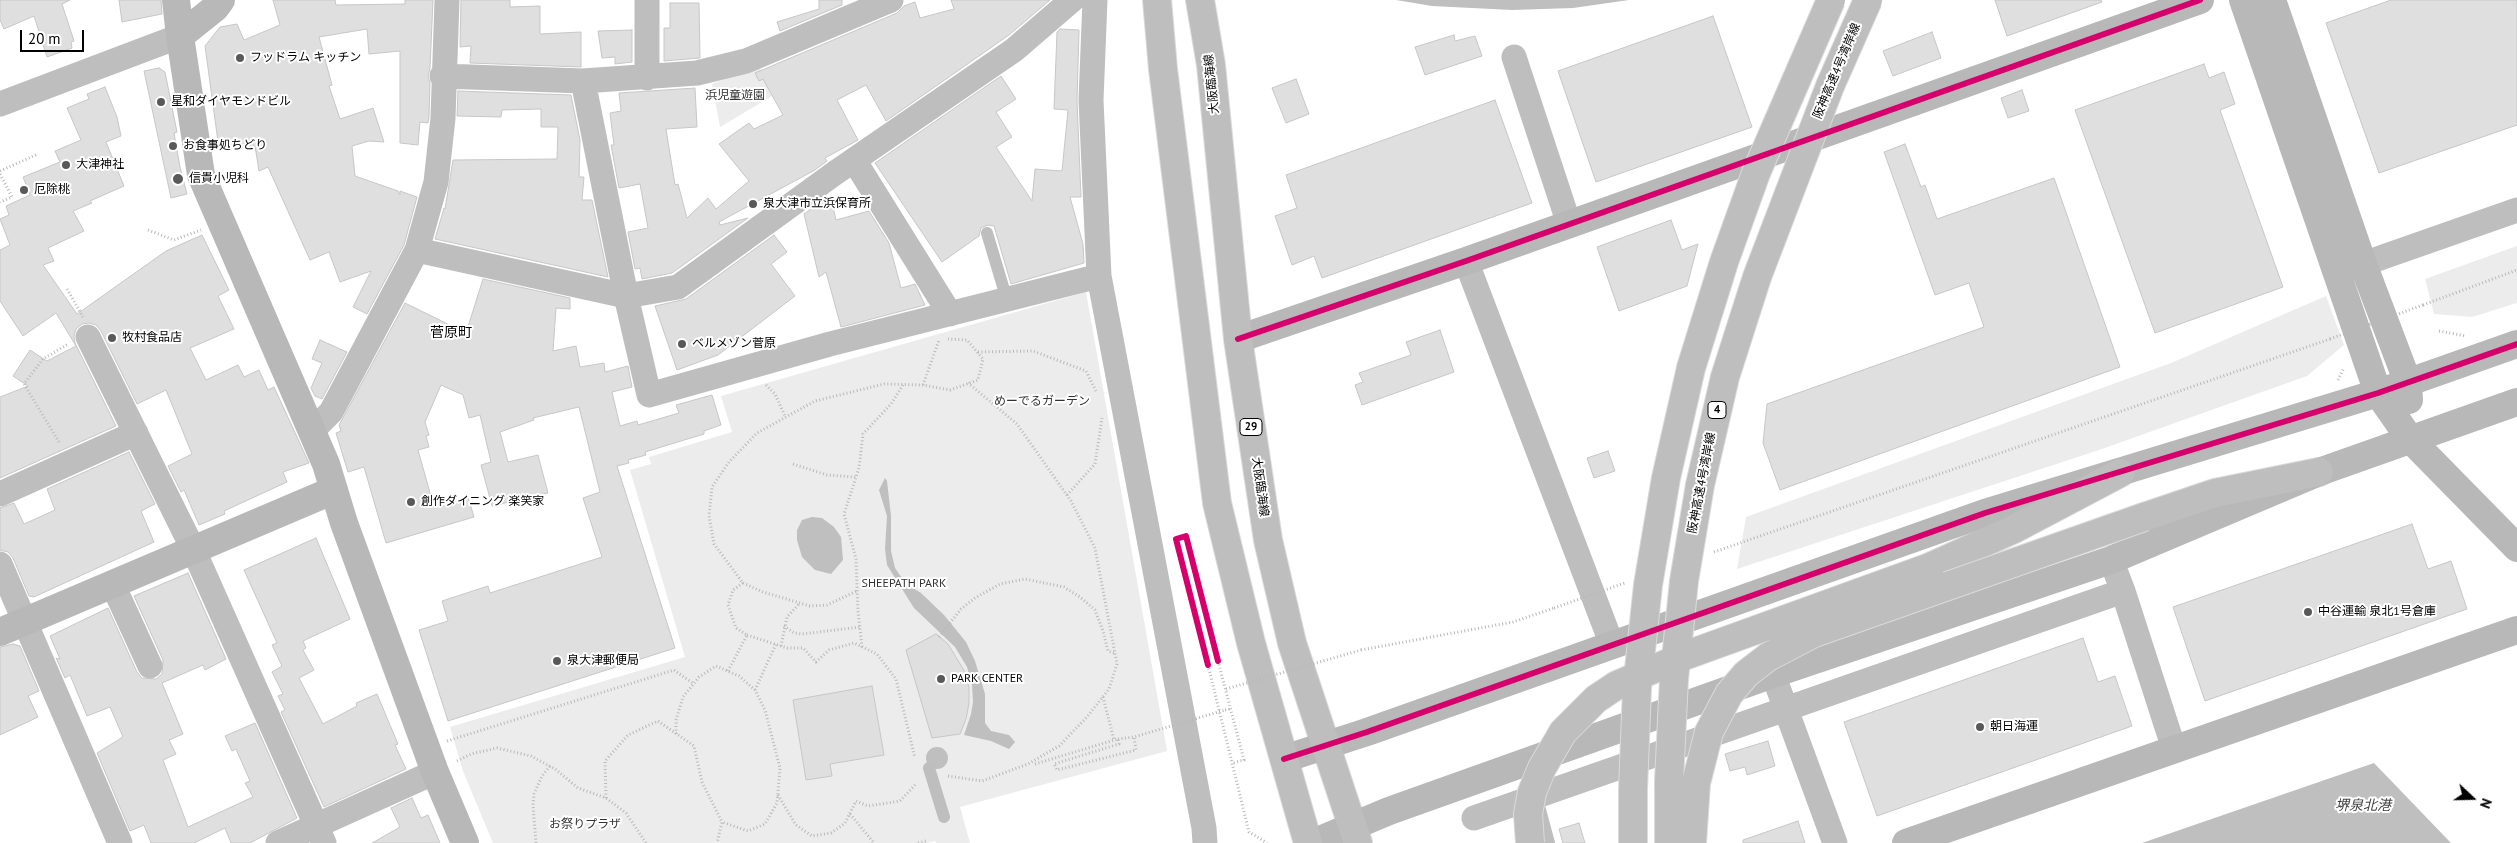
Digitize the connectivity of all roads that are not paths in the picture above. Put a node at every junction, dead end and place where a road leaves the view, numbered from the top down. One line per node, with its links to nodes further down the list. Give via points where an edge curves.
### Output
1 (176, 0): 15 (street)
2 (221, 0): 15 (street)
3 (446, 0): 17 (street)
4 (647, 0): 18 (street)
5 (891, 0): 18 (street, via 746,61 697,73)
6 (1072, 0): 21 (street, via 1014,50)
7 (1095, 0): 28 (street, via 1092,100)
8 (1157, 0): 59 (main road, via 1162,69 1217,503 1251,643)
9 (1200, 0): 33 (main road, 大阪臨海線 / 29, via 1210,65)
10 (1831, 0): 76 (main road, bridge, via 1756,173 1691,368 1666,478 1648,585 1637,688)
11 (1868, 0): 77 (main road, 阪神高速4号湾岸線 / 4, bridge, via 1792,182 1725,377 1700,485 1684,581 1674,679)
12 (2200, 0): 23 (street)
13 (2243, 0): 36 (street)
14 (2272, 0): 27 (street)
15 (180, 36): 20 (street); 38 (street, via 201,174)
16 (1514, 57): 23 (street)
17 (442, 76): 19 (street); 25 (street, via 443,118 436,182)
18 (647, 78): 19 (street)
19 (583, 81): 29 (street)
20 (0, 104)
21 (854, 160): 29 (street, via 678,287); 31 (street)
22 (2517, 210): 27 (street)
23 (1569, 224): 26 (street)
24 (987, 233): 30 (lane)
25 (417, 250): 29 (street); 38 (street, via 331,412)
26 (1466, 261): 33 (street); 53 (street)
27 (2363, 264): 35 (street)
28 (1099, 276): 30 (street); 71 (street)
29 (626, 296): 31 (street, via 649,395)
30 (1007, 300): 31 (street)
31 (950, 314)
32 (82, 334): 39 (street)
33 (1238, 339): 57 (main road, 大阪臨海線 / 29, via 1268,540 1292,643)
34 (2517, 344): 35 (street)
35 (2408, 383): 36 (street); 40 (street)
36 (2378, 392): 40 (street); 42 (street)
37 (2517, 402): 40 (street)
38 (312, 432): 43 (street)
39 (136, 433): 44 (street); 46 (street)
40 (2410, 439): 41 (street); 45 (street)
41 (2319, 472): 47 (street); 78 (main road, bridge, via 2215,493 2144,516 1814,632 1768,658 1746,674 1729,694 1709,732 1696,783)
42 (2120, 473): 53 (street, via 1985,513); 74 (main road, bridge, via 2014,529 1930,567 1684,656 1596,698 1563,732 1542,768 1532,792 1528,814)
43 (334, 490): 46 (street); 61 (street)
44 (0, 494)
45 (2517, 548)
46 (194, 551): 49 (street); 66 (street)
47 (2111, 560): 50 (street); 55 (street)
48 (0, 564): 51 (street)
49 (112, 585): 51 (street); 54 (street)
50 (2124, 592): 56 (street); 58 (street)
51 (12, 627): 68 (street)
52 (2517, 630): 58 (street)
53 (1612, 645): 57 (street)
54 (150, 666)
55 (1773, 674): 56 (street); 60 (street)
56 (1786, 710): 63 (street); 79 (street)
57 (1324, 745): 59 (street); 67 (main road, 大阪臨海線 / 29)
58 (2174, 749): 80 (street)
59 (1284, 759): 72 (main road)
60 (1526, 762): 63 (lane); 67 (street)
61 (445, 767): 66 (street); 70 (street)
62 (929, 768): 64 (lane)
63 (1536, 797): 65 (street); 75 (lane)
64 (944, 817)
65 (1474, 818)
66 (320, 834): 69 (street)
67 (1355, 834): 73 (street)
68 (120, 843)
69 (278, 843)
70 (465, 843)
71 (1205, 843)
72 (1308, 843)
73 (1312, 843)
74 (1530, 843)
75 (1550, 843)
76 (1633, 843)
77 (1669, 843)
78 (1692, 843)
79 (1835, 843)
80 (1906, 843)

